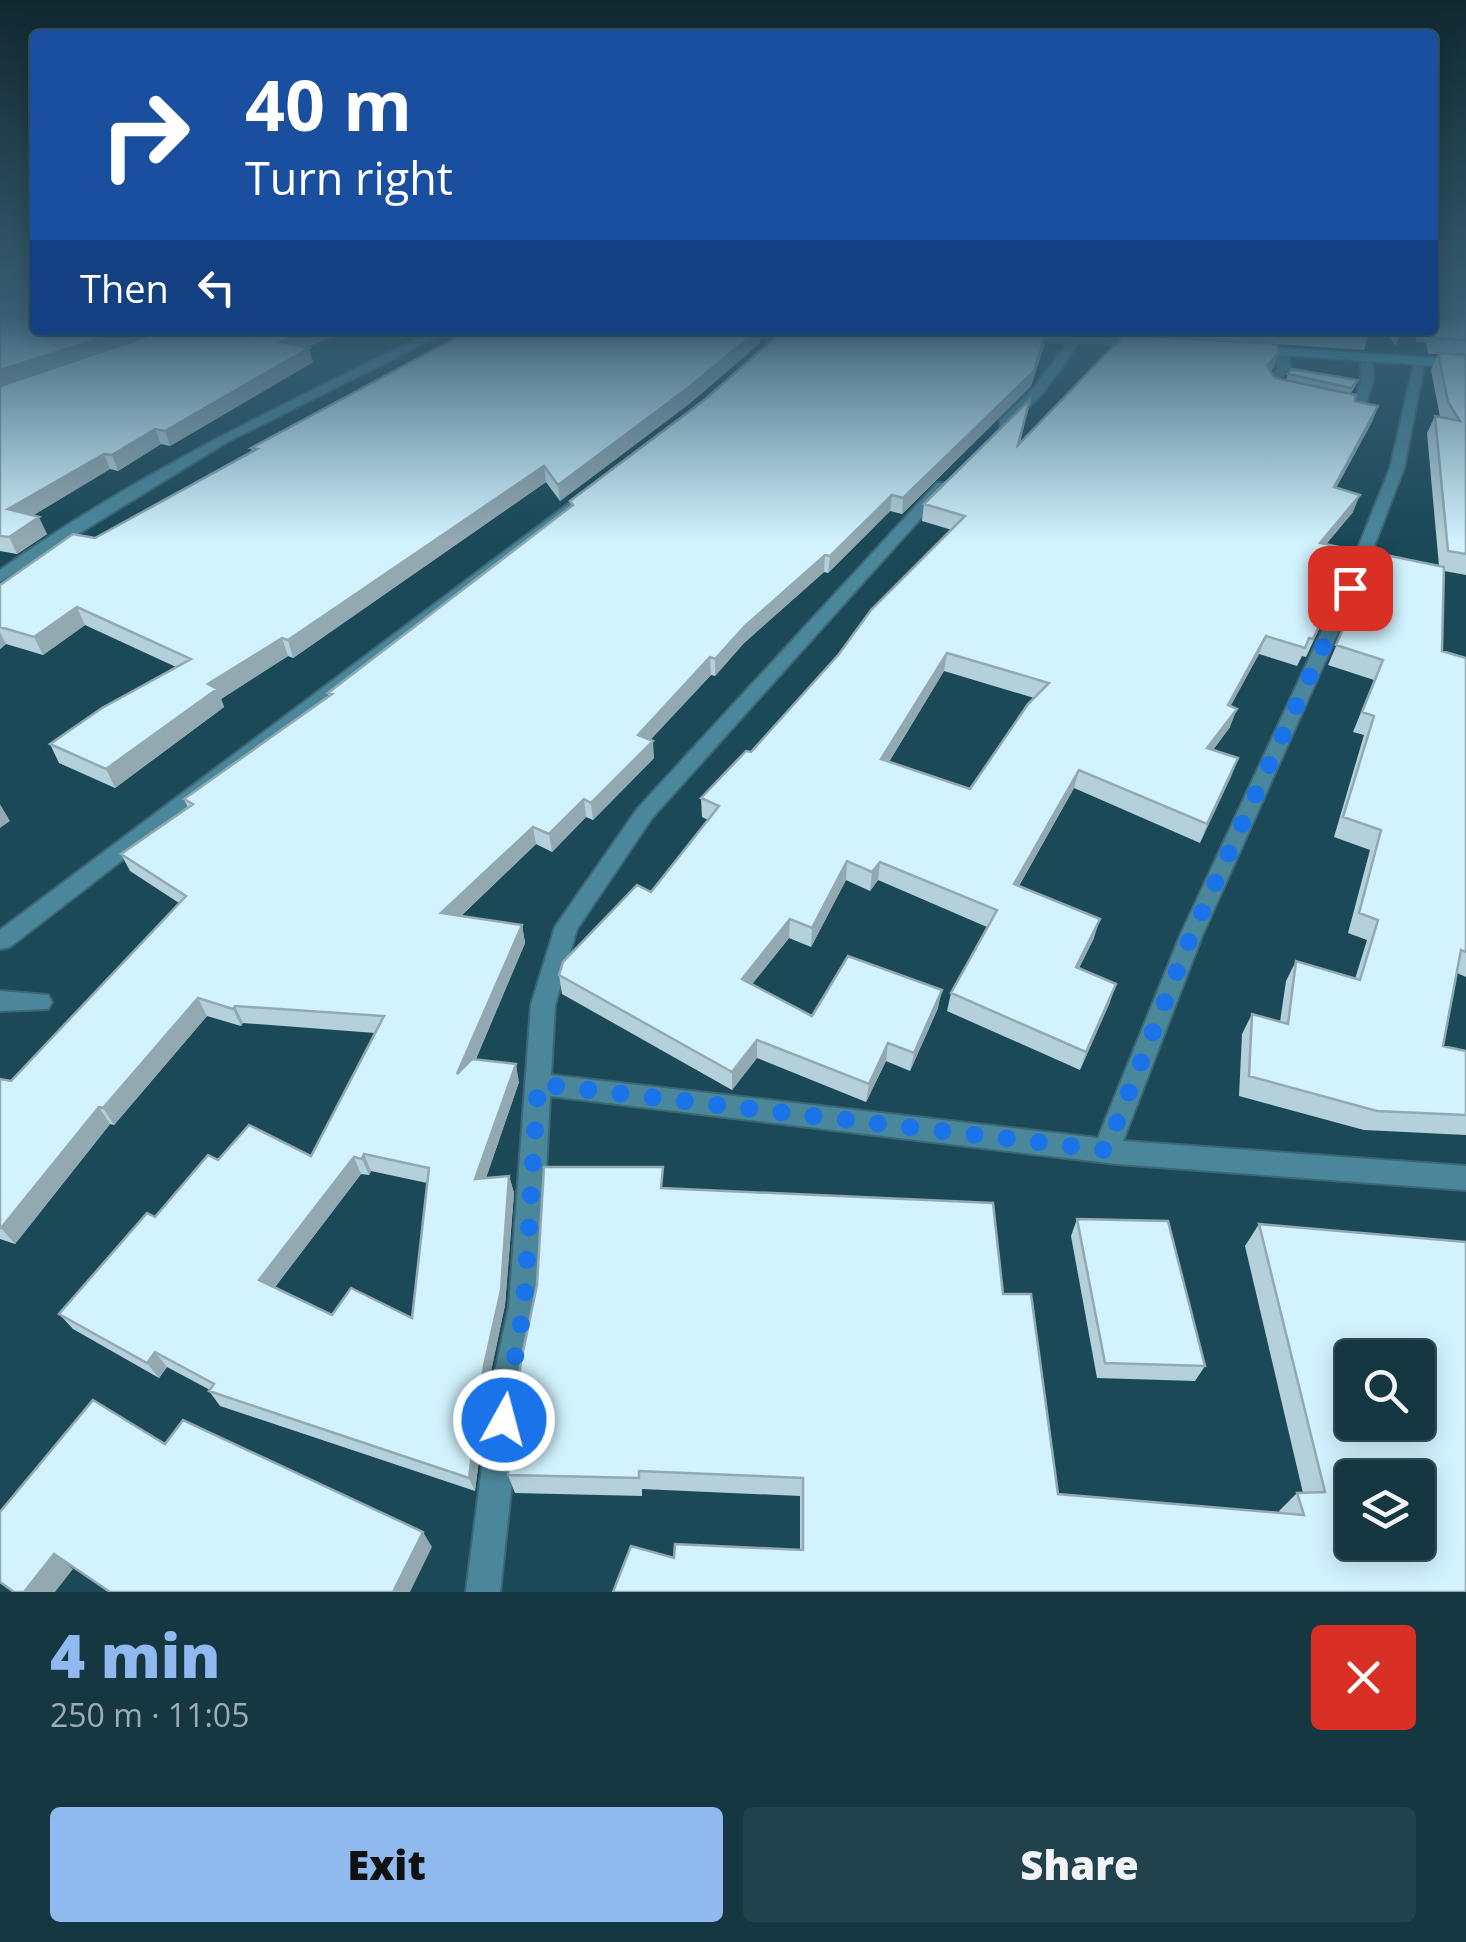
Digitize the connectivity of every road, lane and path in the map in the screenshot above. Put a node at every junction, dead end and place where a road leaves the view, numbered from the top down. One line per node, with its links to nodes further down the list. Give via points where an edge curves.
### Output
1 (318, 392): 11 (street, via 222,439)
2 (1036, 392): 8 (street)
3 (1294, 392): 6 (street)
4 (1364, 392): 7 (street, via 1357,400)
5 (1413, 392): 16 (street, via 1397,468 1370,537 1191,936)
6 (1300, 394)
7 (1317, 397)
8 (987, 442)
9 (961, 468): 15 (street, via 644,813 606,866 566,926 542,1004)
10 (601, 483): 12 (street)
11 (0, 577)
12 (2, 942)
13 (0, 1001): 14 (street)
14 (40, 1002)
15 (538, 1084): 16 (street); 18 (street, via 524,1306 508,1381)
16 (1106, 1150): 17 (street)
17 (1466, 1178)
18 (483, 1592)

